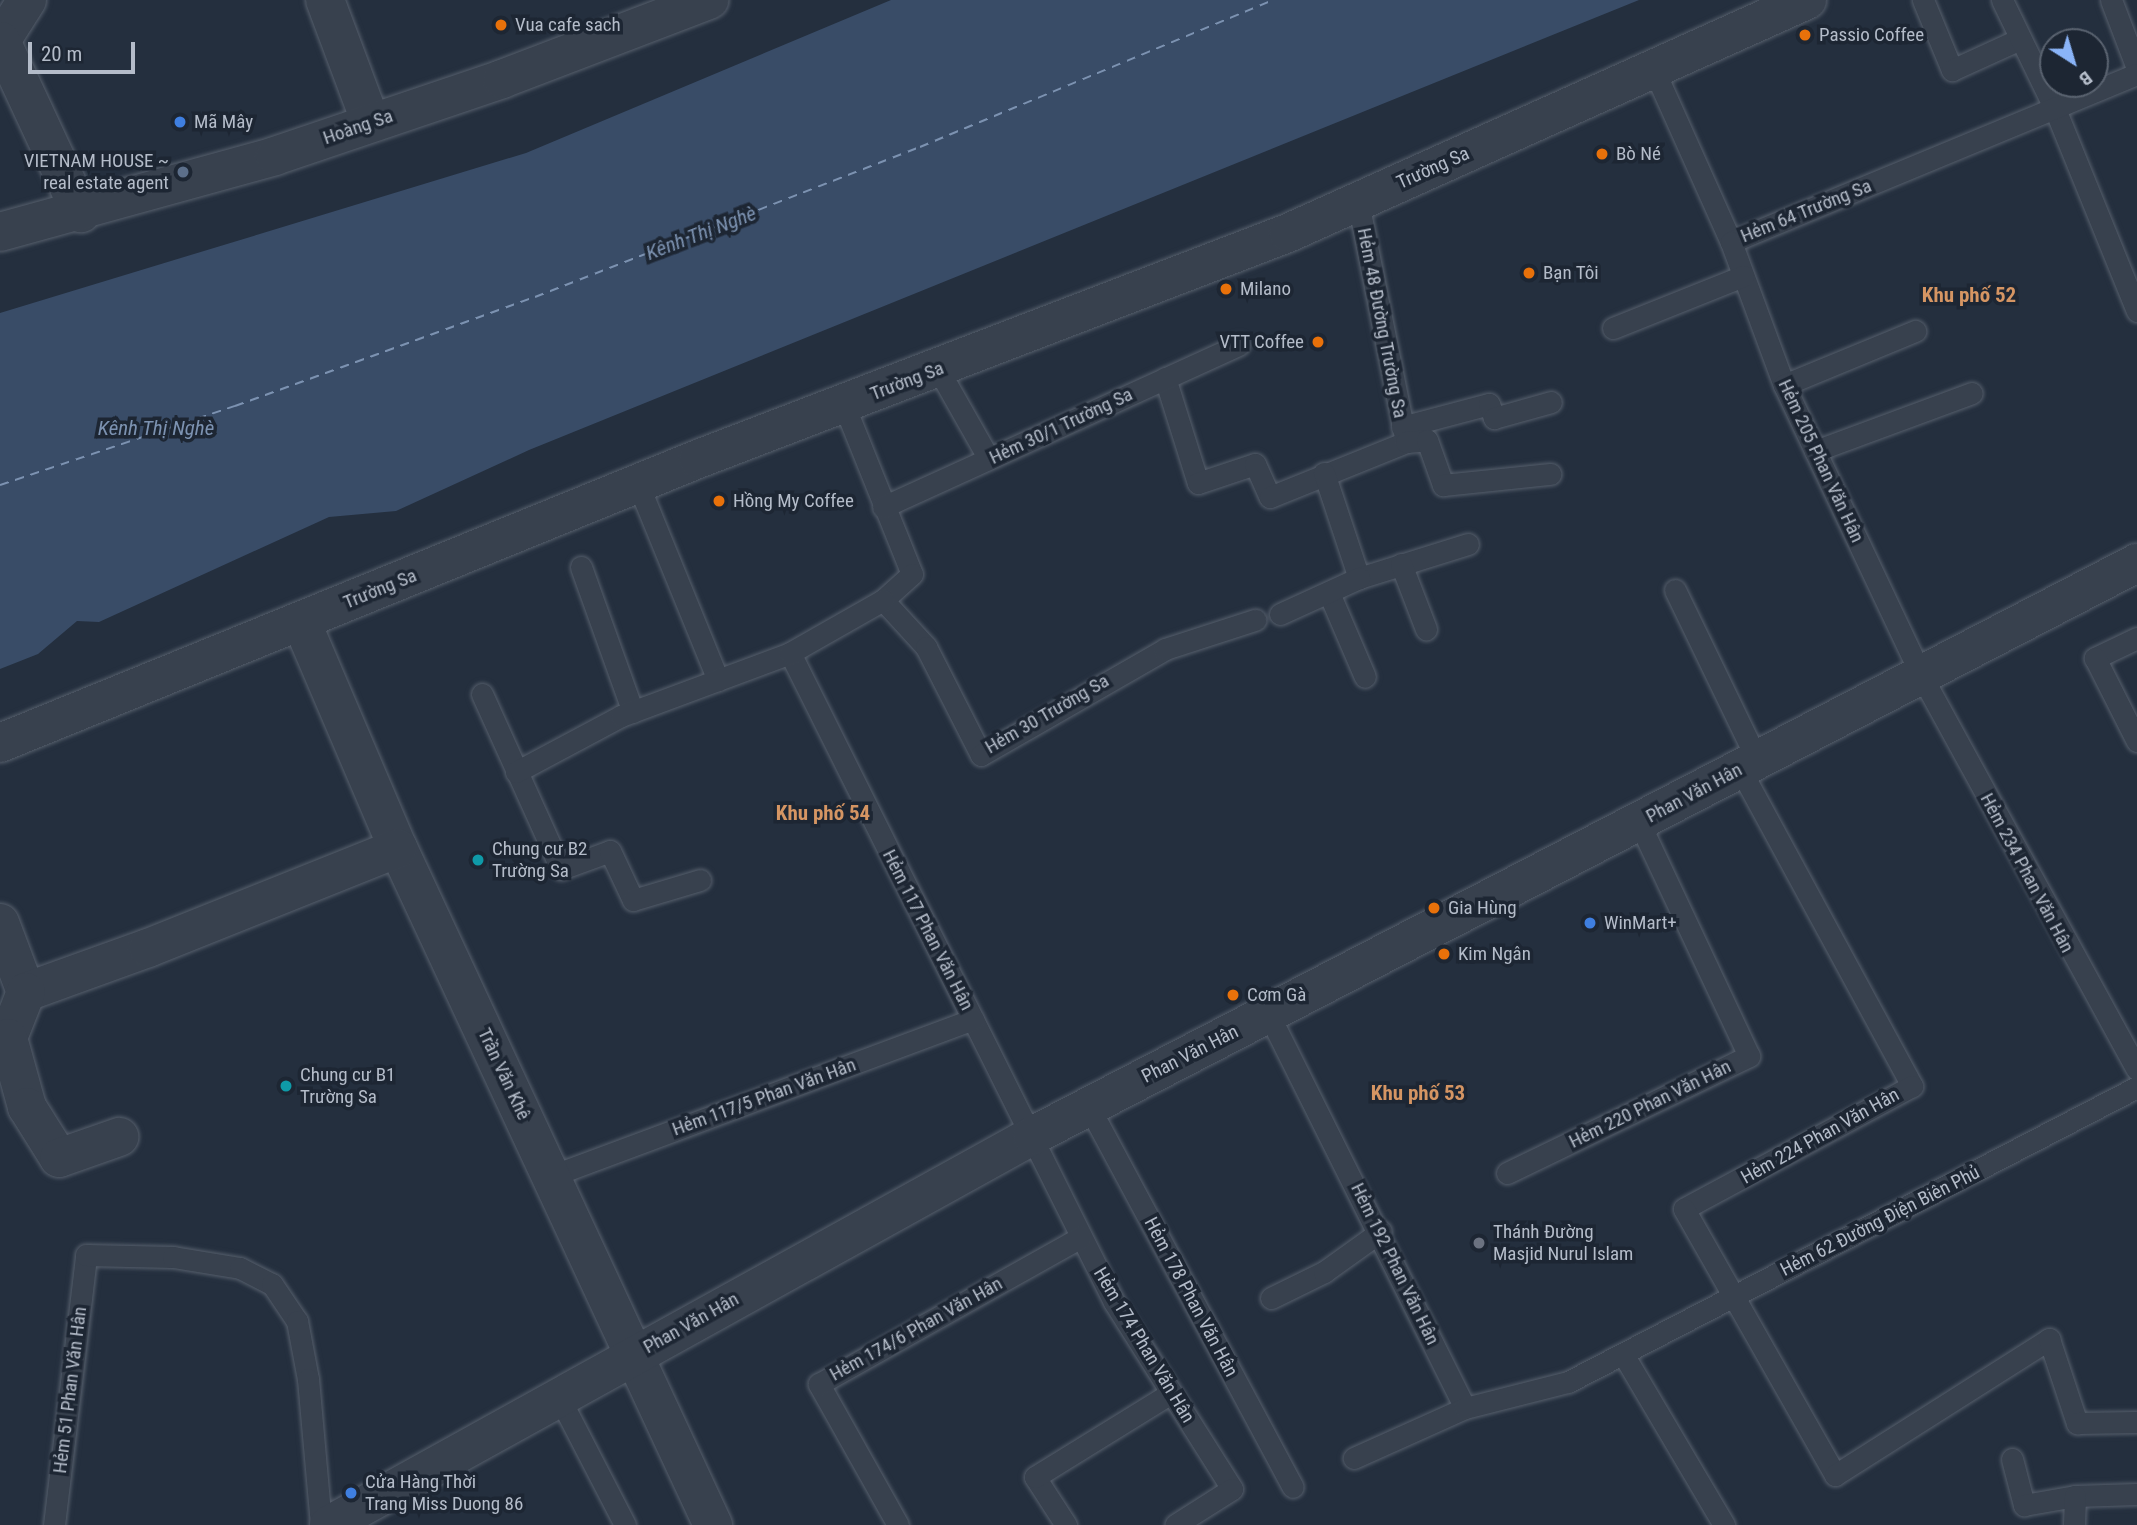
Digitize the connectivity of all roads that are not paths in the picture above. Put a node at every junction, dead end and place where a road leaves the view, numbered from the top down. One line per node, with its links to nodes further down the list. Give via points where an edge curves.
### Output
1 (27, 0): 9 (street)
2 (325, 0): 14 (street)
3 (709, 0): 14 (street, Hoàng Sa, via 502,79)
4 (1807, 0): 11 (street, Trường Sa)
5 (1923, 0): 8 (lane, via 1952,70)
6 (2003, 0): 8 (lane)
7 (2111, 0): 10 (lane)
8 (2020, 39): 13 (lane)
9 (0, 41): 16 (street)
10 (2137, 68)
11 (1654, 70): 15 (street, Trường Sa); 18 (lane, Hẻm 64 Trường Sa)
12 (2137, 74): 13 (lane, Hẻm 64 Trường Sa)
13 (2055, 109): 18 (lane, Hẻm 64 Trường Sa); 20 (lane)
14 (371, 122): 16 (street, Hoàng Sa)
15 (1358, 201): 24 (street, Trường Sa); 30 (lane, Hẻm 48 Đường Trường Sa)
16 (81, 213): 17 (street, Hoàng Sa)
17 (0, 232)
18 (1731, 242): 19 (lane, Hẻm 205 Phan Văn Hân)
19 (1744, 276): 21 (lane); 26 (lane, Hẻm 205 Phan Văn Hân)
20 (2137, 311)
21 (1614, 328)
22 (1915, 331): 26 (lane)
23 (1239, 345): 25 (lane, Hẻm 30/1 Trường Sa)
24 (938, 369): 29 (street, Trường Sa); 32 (lane)
25 (1166, 378): 32 (lane, Hẻm 30/1 Trường Sa); 33 (lane, Hẻm 48 Đường Trường Sa, via 1198,483 1255,464 1269,497)
26 (1784, 384): 31 (lane, Hẻm 205 Phan Văn Hân)
27 (1972, 393): 31 (lane)
28 (1551, 402): 30 (lane, via 1494,418 1489,404)
29 (844, 405): 35 (street, Trường Sa); 36 (lane)
30 (1404, 435): 33 (lane, Hẻm 48 Đường Trường Sa); 34 (lane, via 1427,440 1443,485)
31 (1815, 451): 51 (lane, Hẻm 205 Phan Văn Hân)
32 (989, 459): 36 (lane, Hẻm 30/1 Trường Sa)
33 (1324, 474): 41 (lane)
34 (1550, 474)
35 (638, 484): 47 (street, Trường Sa); 53 (lane)
36 (883, 508): 44 (lane, via 912,574)
37 (1468, 544): 38 (lane)
38 (1401, 564): 41 (lane); 48 (lane)
39 (581, 567): 55 (lane)
40 (2133, 574): 51 (street, Phan Văn Hân)
41 (1359, 578): 43 (lane)
42 (1675, 590): 58 (lane)
43 (1329, 593): 45 (lane); 52 (lane)
44 (883, 600): 46 (lane, Hẻm 30 Trường Sa, via 926,647 981,755 1165,649); 50 (lane)
45 (1280, 614)
46 (1255, 620)
47 (301, 621): 57 (street, Trường Sa); 61 (street, Trần Văn Khê)
48 (1426, 629)
49 (2137, 638): 56 (lane, via 2095,658)
50 (790, 653): 53 (lane); 66 (lane, Hẻm 117 Phan Văn Hân)
51 (1921, 675): 58 (street, Phan Văn Hân); 67 (lane, Hẻm 234 Phan Văn Hân)
52 (1364, 677)
53 (718, 680): 55 (lane)
54 (482, 694): 59 (lane)
55 (634, 712): 59 (lane)
56 (2137, 741)
57 (0, 743)
58 (1749, 765): 60 (street, Phan Văn Hân); 76 (lane, Hẻm 224 Phan Văn Hân, via 1912,1086 1684,1209)
59 (516, 772): 62 (lane, via 561,869 610,851 633,900)
60 (1639, 822): 65 (street, Phan Văn Hân); 72 (lane, Hẻm 220 Phan Văn Hân, via 1749,1056)
61 (398, 848): 64 (street); 73 (street, Trần Văn Khê)
62 (700, 880)
63 (0, 923): 64 (street)
64 (26, 992): 71 (street, via 8,1038 27,1107 59,1158)
65 (1268, 1013): 69 (street, Phan Văn Hân); 74 (lane, Hẻm 192 Phan Văn Hân)
66 (973, 1019): 70 (lane, Hẻm 117 Phan Văn Hân); 73 (lane, Hẻm 117/5 Phan Văn Hân)
67 (2137, 1069)
68 (2137, 1087): 76 (lane, Hẻm 62 Đường Điện Biên Phủ)
69 (1088, 1107): 70 (street, Phan Văn Hân); 86 (lane, Hẻm 178 Phan Văn Hân)
70 (1032, 1136): 75 (lane, Hẻm 174 Phan Văn Hân); 78 (street, Phan Văn Hân)
71 (119, 1137)
72 (1507, 1173)
73 (554, 1175): 78 (street, Trần Văn Khê)
74 (1381, 1231): 77 (lane, via 1324,1272); 82 (lane, Hẻm 192 Phan Văn Hân)
75 (1082, 1237): 80 (lane, Hẻm 174 Phan Văn Hân, via 1114,1302); 94 (lane, Hẻm 174/6 Phan Văn Hân, via 819,1384)
76 (1733, 1297): 79 (lane, Hẻm 62 Đường Điện Biên Phủ); 83 (lane, via 1835,1475 2049,1339 2077,1423)
77 (1271, 1298)
78 (633, 1354): 81 (street, Phan Văn Hân); 93 (street, Trần Văn Khê)
79 (1623, 1354): 82 (lane, Hẻm 62 Đường Điện Biên Phủ, via 1568,1382); 97 (lane)
80 (1171, 1393): 95 (lane, via 1035,1476); 96 (lane, Hẻm 174 Phan Văn Hân, via 1232,1489)
81 (559, 1397): 91 (street, Phan Văn Hân); 92 (lane)
82 (1465, 1408): 84 (lane)
83 (2137, 1422)
84 (1354, 1458)
85 (2012, 1459): 88 (lane, via 2024,1505)
86 (1293, 1487)
87 (2137, 1494): 88 (lane)
88 (2075, 1496): 98 (lane)
89 (54, 1525): 90 (lane, Hẻm 51 Phan Văn Hân, via 86,1255 173,1257 240,1268 272,1284 297,1321 308,1379)
90 (321, 1525)
91 (328, 1525)
92 (625, 1525)
93 (713, 1525)
94 (898, 1525)
95 (1066, 1525)
96 (1175, 1525)
97 (1724, 1525)
98 (2074, 1525)

